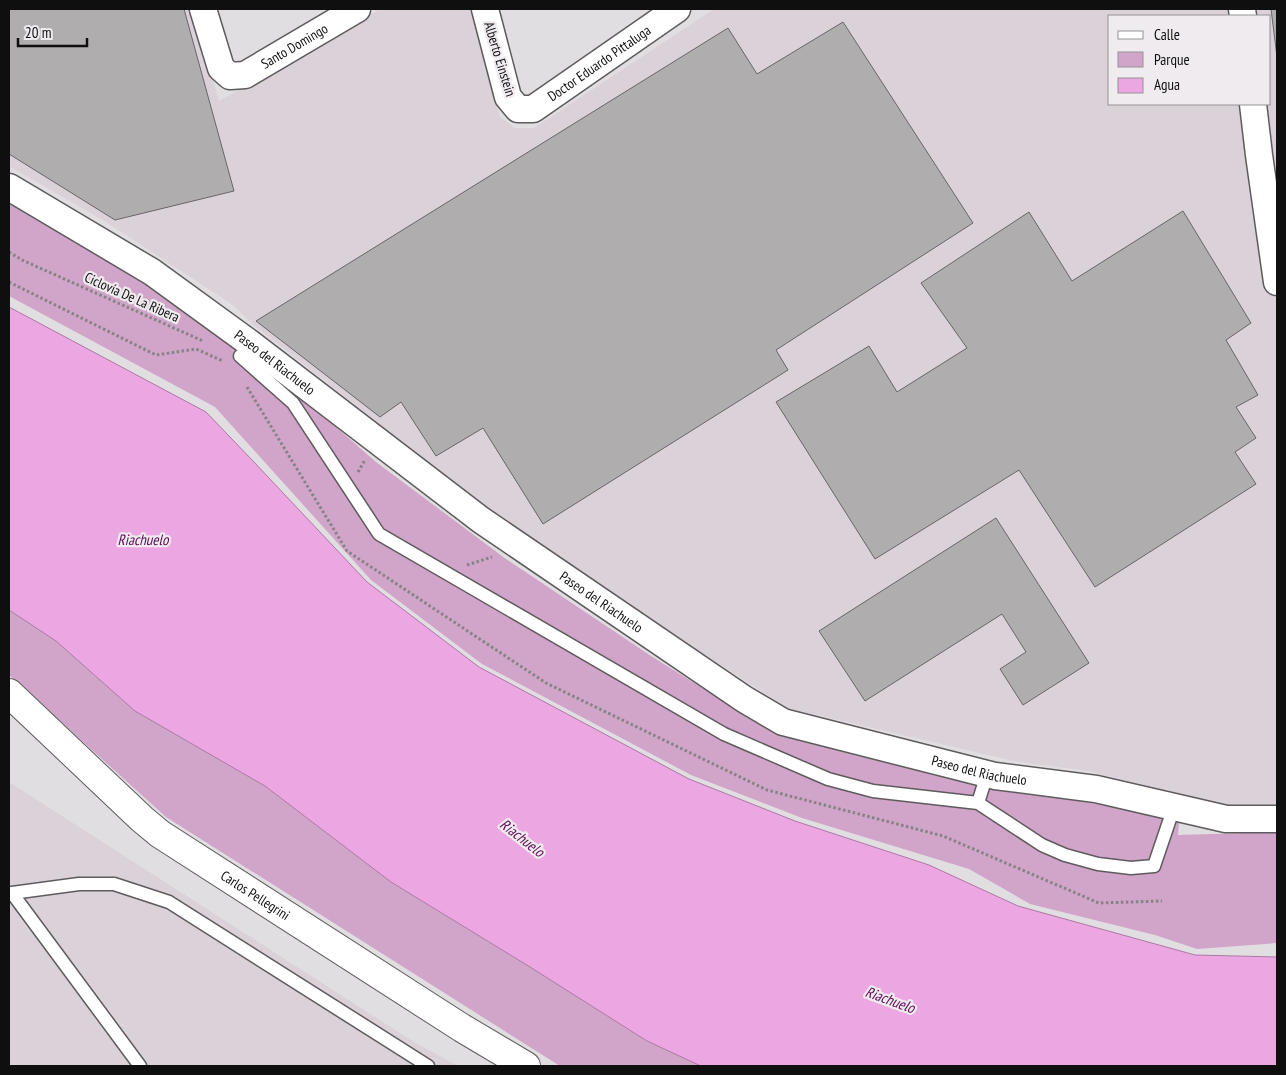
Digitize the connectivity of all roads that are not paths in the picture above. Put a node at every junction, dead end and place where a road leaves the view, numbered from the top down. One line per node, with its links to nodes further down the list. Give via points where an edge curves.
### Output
1 (203, 9): 2 (street, Santo Domingo, via 221,68 230,76 245,75)
2 (357, 9)
3 (485, 9): 6 (street, Alberto Einstein, via 508,97)
4 (677, 9): 6 (street, Doctor Eduardo Pittaluga, via 533,108)
5 (1253, 105): 7 (street)
6 (518, 109)
7 (1268, 151): 9 (street)
8 (9, 187): 10 (street, Paseo del Riachuelo, via 152,272)
9 (1277, 282)
10 (251, 344): 12 (street, Paseo del Riachuelo, via 481,520 744,699 783,722); 13 (lane, via 240,356 293,403 378,534 731,738 828,779 872,790)
11 (9, 693): 19 (street, Carlos Pellegrini, via 160,834)
12 (987, 774): 13 (lane); 14 (street, Paseo del Riachuelo, via 1096,788)
13 (978, 803): 14 (lane, via 1042,845 1064,855 1131,868 1154,866)
14 (1174, 807): 15 (street, Paseo del Riachuelo, via 1226,819)
15 (1277, 820)
16 (10, 894): 17 (lane); 18 (lane, via 79,884 114,884 169,902)
17 (140, 1066)
18 (428, 1066)
19 (526, 1066)

